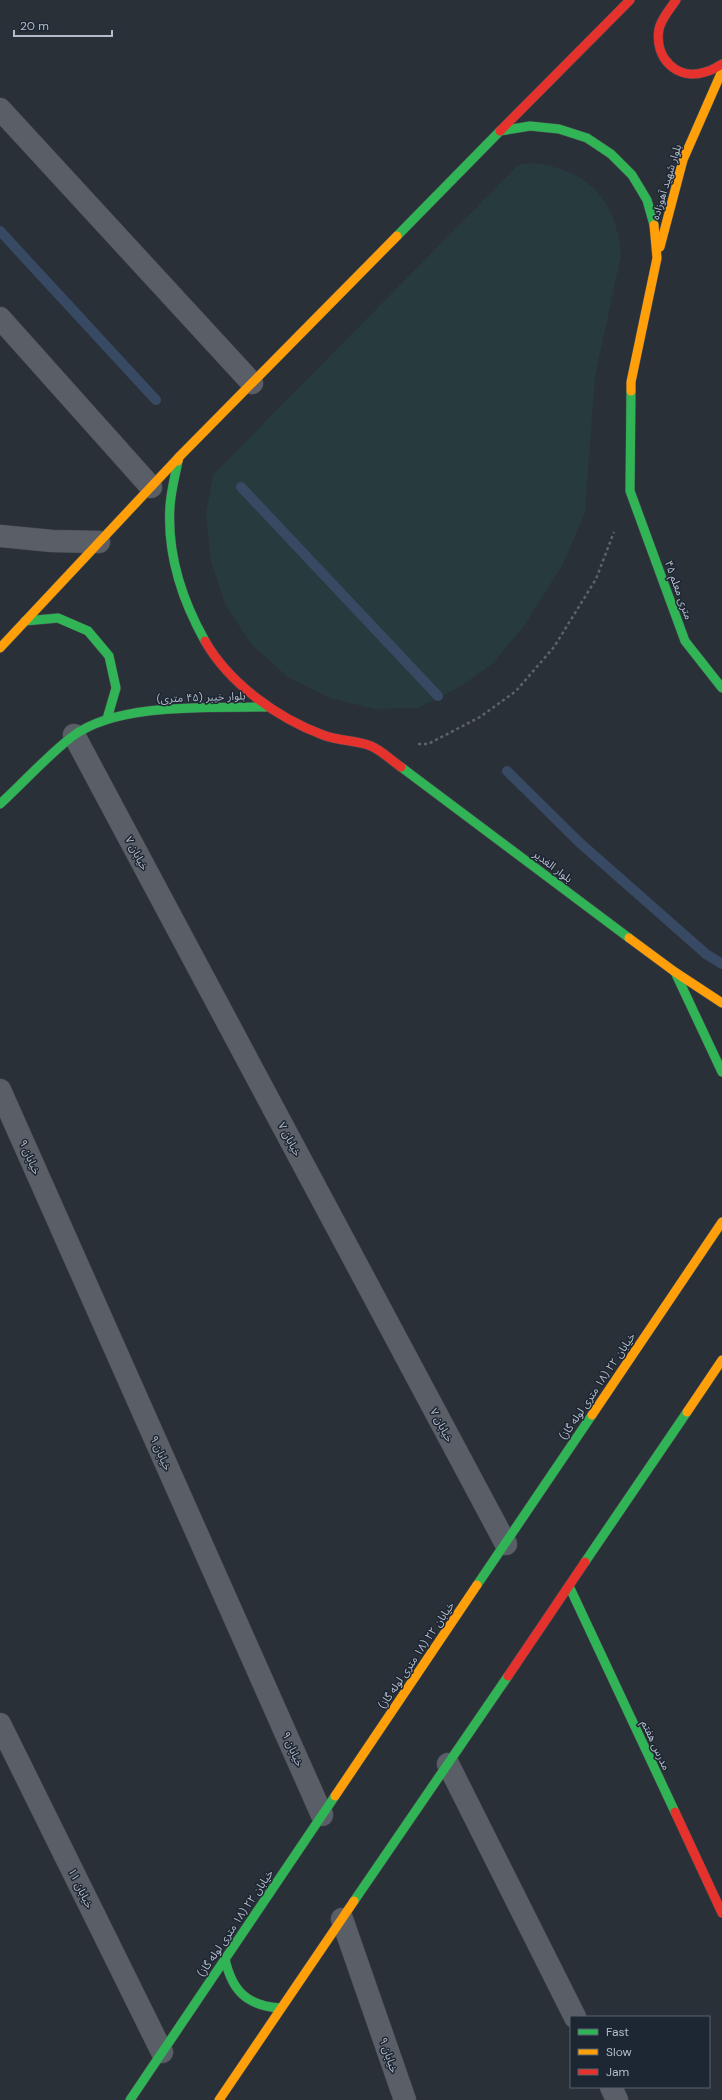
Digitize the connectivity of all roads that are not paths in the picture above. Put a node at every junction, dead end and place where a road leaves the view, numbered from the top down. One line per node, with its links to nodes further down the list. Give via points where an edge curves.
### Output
1 (630, 0): 6 (main road)
2 (676, 0): 3 (main road, via 659,28 658,49 666,64 684,74 704,73)
3 (722, 64)
4 (722, 71): 7 (main road, بلوار شهید آهوزاده, via 683,160)
5 (0, 108): 10 (street)
6 (500, 131): 7 (main road, via 530,126 559,129 587,138 611,154 632,175 647,200 655,228); 10 (main road)
7 (657, 258): 17 (main road, ۴۵ متری معلم, via 632,382 630,491 685,641)
8 (0, 318): 9 (street)
9 (9, 342): 12 (street)
10 (252, 383): 11 (main road)
11 (179, 457): 12 (main road); 18 (main road, via 169,513 175,569 193,623 224,670)
12 (151, 487): 14 (main road)
13 (0, 536): 14 (street)
14 (99, 542): 15 (main road)
15 (25, 621): 16 (main road); 19 (main road, via 58,618 88,631 109,656 116,688)
16 (0, 648)
17 (722, 688)
18 (266, 707): 19 (main road, بلوار خیبر (۴۵ متری), via 159,709); 22 (main road, بلوار الغدیر, via 317,733 372,746)
19 (107, 719): 20 (main road, بلوار خیبر (۴۵ متری))
20 (74, 735): 21 (main road, بلوار خیبر (۴۵ متری)); 28 (street, خیابان ۷)
21 (0, 804)
22 (675, 972): 23 (main road, بلوار الغدیر); 24 (main road)
23 (722, 1003)
24 (722, 1072)
25 (0, 1090): 32 (street, خیابان ۹)
26 (722, 1222): 28 (main road, خیابان ۲۲ (۱۸ متری لوله گاز))
27 (722, 1360): 29 (main road)
28 (506, 1544): 32 (main road, خیابان ۲۲ (۱۸ متری لوله گاز))
29 (569, 1586): 31 (main road); 33 (main road, مدرس هفتم)
30 (0, 1724): 38 (street, خیابان ۱۱)
31 (448, 1764): 34 (main road); 37 (street)
32 (322, 1815): 35 (main road, خیابان ۲۲ (۱۸ متری لوله گاز))
33 (722, 1913)
34 (342, 1919): 36 (main road); 42 (street, خیابان ۹)
35 (225, 1959): 36 (main road, via 227,1971 238,1992 258,2006); 38 (main road, خیابان ۲۲ (۱۸ متری لوله گاز))
36 (281, 2008): 41 (main road)
37 (574, 2016)
38 (162, 2052): 40 (main road, خیابان ۲۲ (۱۸ متری لوله گاز))
39 (611, 2088): 43 (street)
40 (130, 2100)
41 (219, 2100)
42 (405, 2100)
43 (617, 2100)

